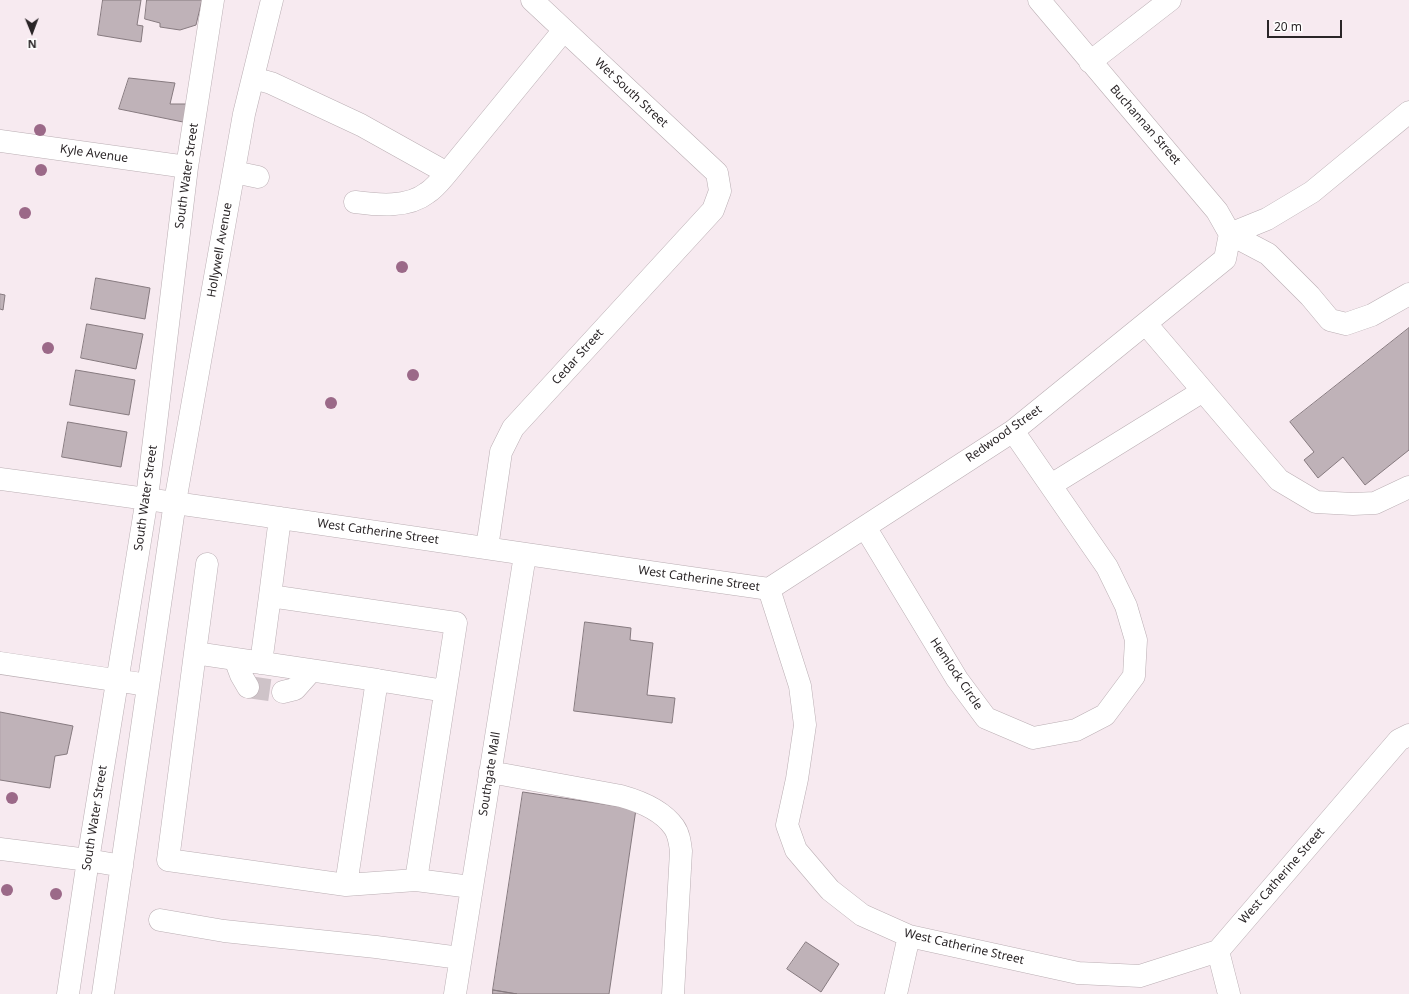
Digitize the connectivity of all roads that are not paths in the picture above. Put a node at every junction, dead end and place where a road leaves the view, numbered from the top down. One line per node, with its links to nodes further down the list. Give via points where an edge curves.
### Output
1 (213, 0): 11 (street, South Water Street)
2 (272, 0): 8 (street, Hollywell Avenue)
3 (532, 0): 6 (street, Wet South Street)
4 (1039, 0): 7 (street, Buchannan Street)
5 (1170, 0): 7 (street)
6 (564, 30): 13 (street); 15 (street, Wet South Street, via 717,174)
7 (1090, 62): 17 (street, Buchannan Street, via 1217,211)
8 (253, 78): 12 (street, Hollywell Avenue); 13 (street, via 271,83 361,125)
9 (1409, 112): 17 (street, via 1312,192 1267,218)
10 (0, 141): 11 (street, Kyle Avenue)
11 (187, 167): 25 (street, South Water Street)
12 (234, 172): 14 (street); 26 (street, Hollywell Avenue)
13 (447, 173): 16 (street, via 427,194 408,202 382,206)
14 (258, 177)
15 (720, 191): 29 (street, Cedar Street, via 713,210 514,428 501,452)
16 (355, 202)
17 (1230, 234): 18 (street, via 1268,254 1330,320 1346,324 1372,315); 19 (street, Redwood Street, via 1226,259)
18 (1409, 294)
19 (1146, 324): 20 (street); 21 (street, Redwood Street)
20 (1203, 391): 23 (street); 24 (street, via 1279,480 1316,502 1375,503)
21 (1013, 431): 23 (street, Hemlock Circle); 28 (street, Redwood Street)
22 (0, 478): 25 (street, West Catherine Street)
23 (1051, 485): 28 (street, Hemlock Circle, via 1107,567 1126,606 1136,640 1134,676 1105,715 1076,730 1033,738 986,718 957,679)
24 (1409, 487)
25 (147, 498): 26 (street, West Catherine Street); 39 (street, South Water Street)
26 (175, 502): 27 (street, West Catherine Street); 41 (street)
27 (280, 518): 29 (street, West Catherine Street); 33 (street)
28 (865, 527): 32 (street, Redwood Street)
29 (487, 548): 30 (street, West Catherine Street)
30 (525, 555): 32 (street, West Catherine Street); 46 (street, Southgate Mall)
31 (207, 564): 34 (street)
32 (769, 589): 54 (street, West Catherine Street, via 800,686 805,725 787,825 796,850 830,890 862,915)
33 (270, 596): 37 (street); 43 (street, via 456,623)
34 (195, 653): 35 (street); 51 (street, via 168,860)
35 (235, 659): 37 (street); 42 (street)
36 (0, 663): 39 (street)
37 (261, 663): 38 (street)
38 (311, 671): 40 (street); 44 (street, via 295,689)
39 (117, 680): 41 (street); 48 (street, South Water Street)
40 (377, 680): 43 (street); 51 (street)
41 (148, 685): 49 (street)
42 (248, 687)
43 (445, 691): 50 (street)
44 (283, 692)
45 (1409, 736): 55 (street, West Catherine Street, via 1399,740)
46 (490, 772): 52 (street, Southgate Mall); 60 (street, via 635,800 664,816 675,827 681,851)
47 (0, 849): 48 (street)
48 (88, 860): 49 (street); 57 (street, South Water Street)
49 (122, 866): 58 (street)
50 (416, 880): 51 (street); 52 (street)
51 (346, 885)
52 (472, 887): 56 (street, Southgate Mall)
53 (160, 920): 56 (street, via 224,931)
54 (909, 936): 55 (street, West Catherine Street, via 1078,973 1140,976); 61 (street)
55 (1218, 951): 62 (street)
56 (460, 958): 59 (street, Southgate Mall)
57 (68, 994)
58 (103, 994)
59 (455, 994)
60 (673, 994)
61 (896, 994)
62 (1229, 994)

